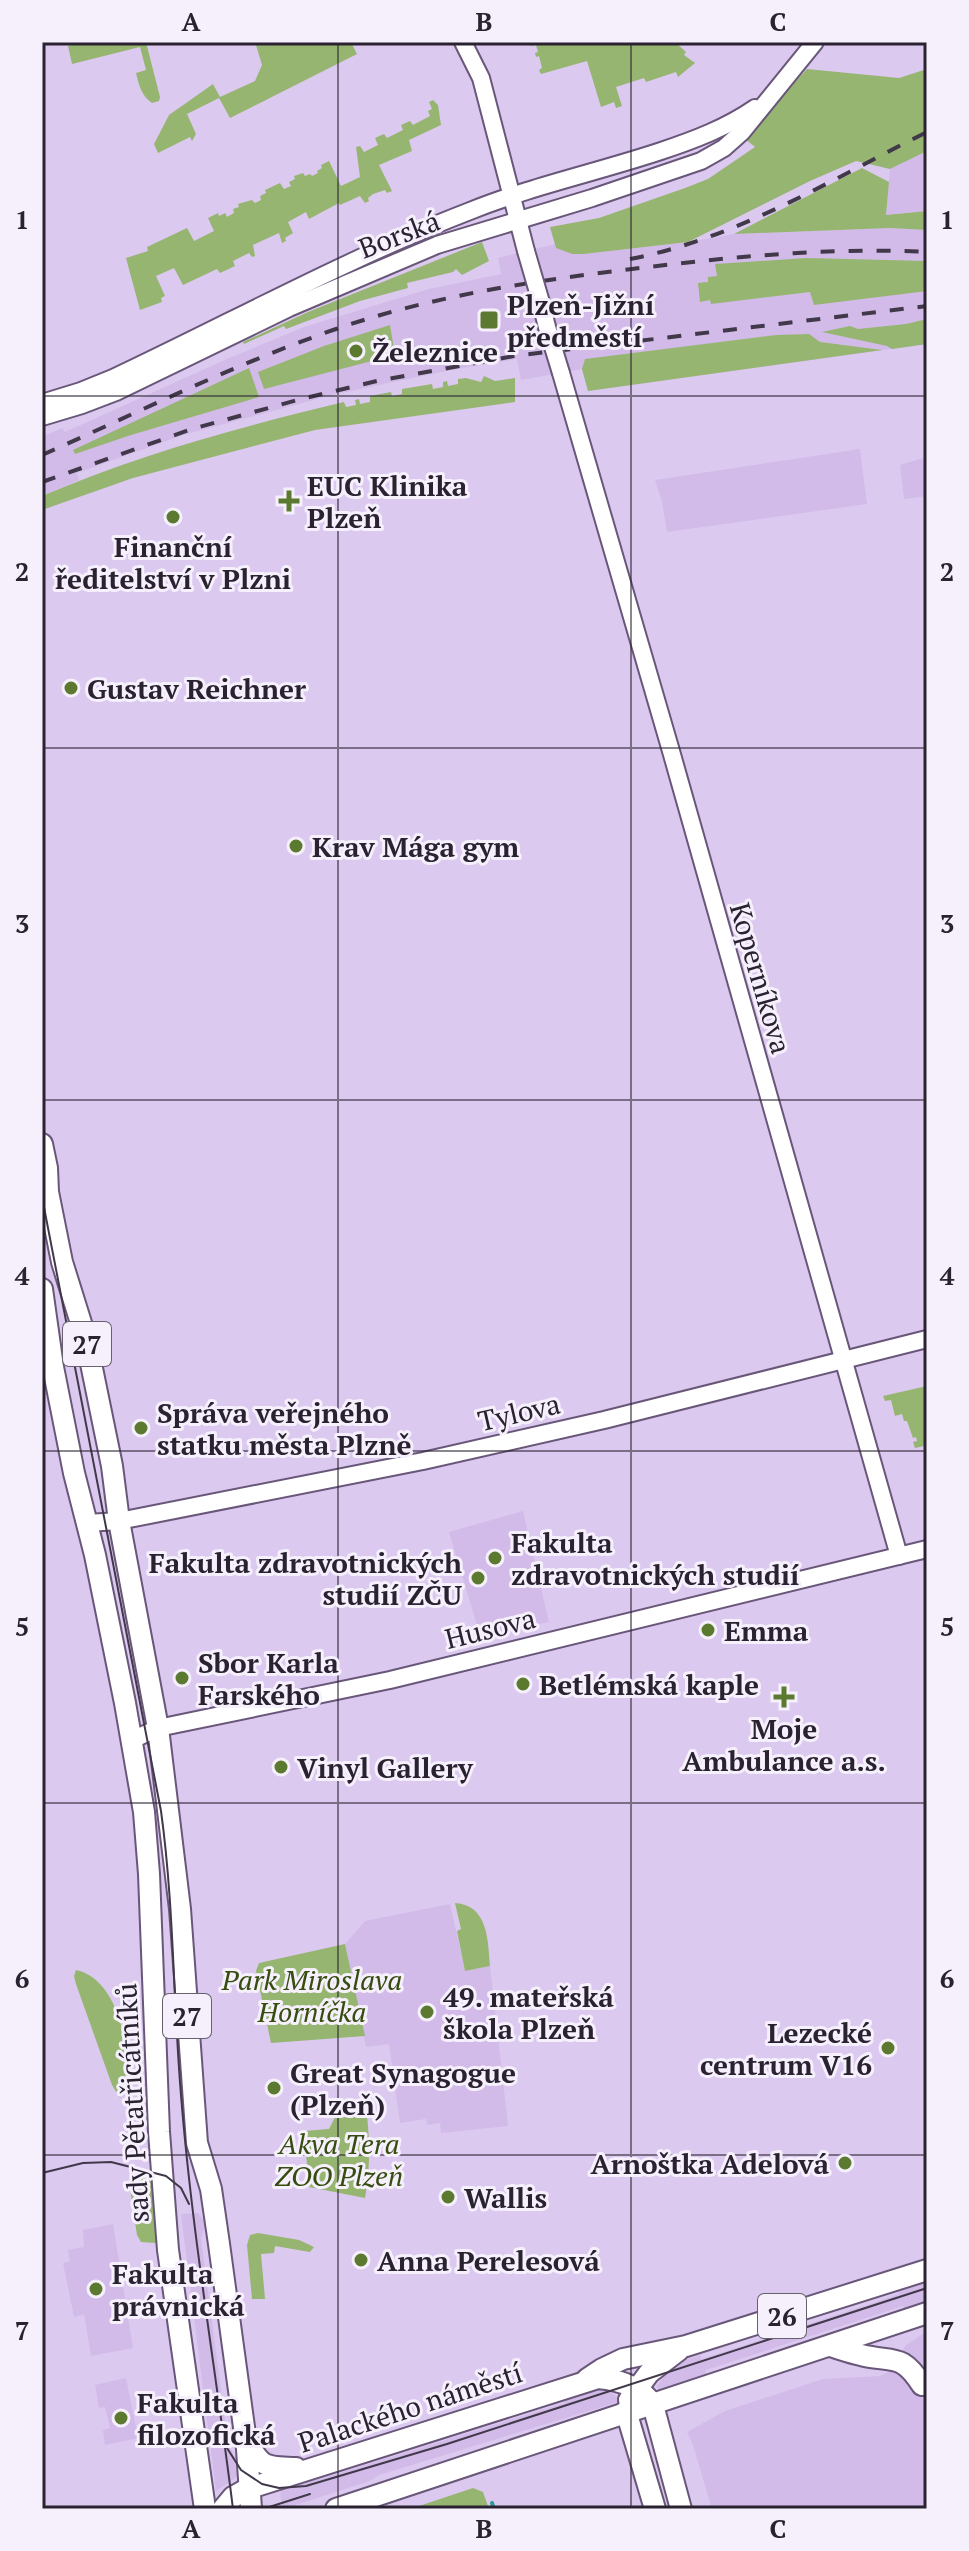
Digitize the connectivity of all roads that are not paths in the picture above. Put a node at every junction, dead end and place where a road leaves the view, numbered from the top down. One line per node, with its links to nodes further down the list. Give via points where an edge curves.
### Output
1 (815, 42): 3 (street, Borská)
2 (463, 43): 4 (street, Koperníkova, via 481,78)
3 (766, 100): 4 (street, Borská, via 719,130); 5 (street, Borská, via 742,132 701,161)
4 (511, 197): 5 (street, Koperníkova); 6 (street, Borská, via 406,238 113,378)
5 (517, 221): 7 (street, Borská, via 373,271 116,392); 11 (street, Koperníkova, bridge)
6 (42, 403)
7 (42, 417)
8 (42, 1144): 12 (main road, 27, via 62,1262 89,1355 112,1466)
9 (42, 1289): 13 (main road, 27)
10 (927, 1339): 11 (street, Tylova)
11 (843, 1360): 12 (street, Tylova, via 411,1464); 15 (street, Koperníkova)
12 (119, 1521): 13 (street, Tylova); 16 (main road, 27)
13 (87, 1523): 17 (main road, 27)
14 (927, 1549): 15 (street, Husova)
15 (899, 1556): 16 (street, Husova, via 390,1680)
16 (158, 1728): 17 (street, Husova); 27 (main road, 27, via 180,1909 197,2143 214,2208)
17 (132, 1740): 31 (main road, sady Pětatřicátníků / 27, via 149,1874 168,2250)
18 (927, 2270): 20 (main road, Palackého náměstí / 26)
19 (927, 2313): 21 (main road, 26)
20 (686, 2346): 22 (main road, Palackého náměstí, via 623,2359); 24 (main road, 26, via 659,2363)
21 (830, 2346): 23 (main road, via 899,2360); 25 (main road, 26)
22 (587, 2379): 24 (main road, Palackého náměstí, via 608,2379); 28 (main road, Palackého náměstí)
23 (922, 2385)
24 (636, 2389): 25 (main road, Palackého náměstí); 26 (main road, 26)
25 (653, 2405): 26 (main road); 36 (main road)
26 (626, 2411): 30 (main road); 35 (main road)
27 (245, 2437): 28 (main road, via 268,2467); 29 (main road, 27)
28 (327, 2464): 29 (main road, Palackého náměstí)
29 (250, 2488): 32 (main road); 33 (main road, 27)
30 (353, 2505): 34 (main road)
31 (205, 2509)
32 (223, 2509)
33 (251, 2509)
34 (336, 2509)
35 (655, 2509)
36 (681, 2509)

